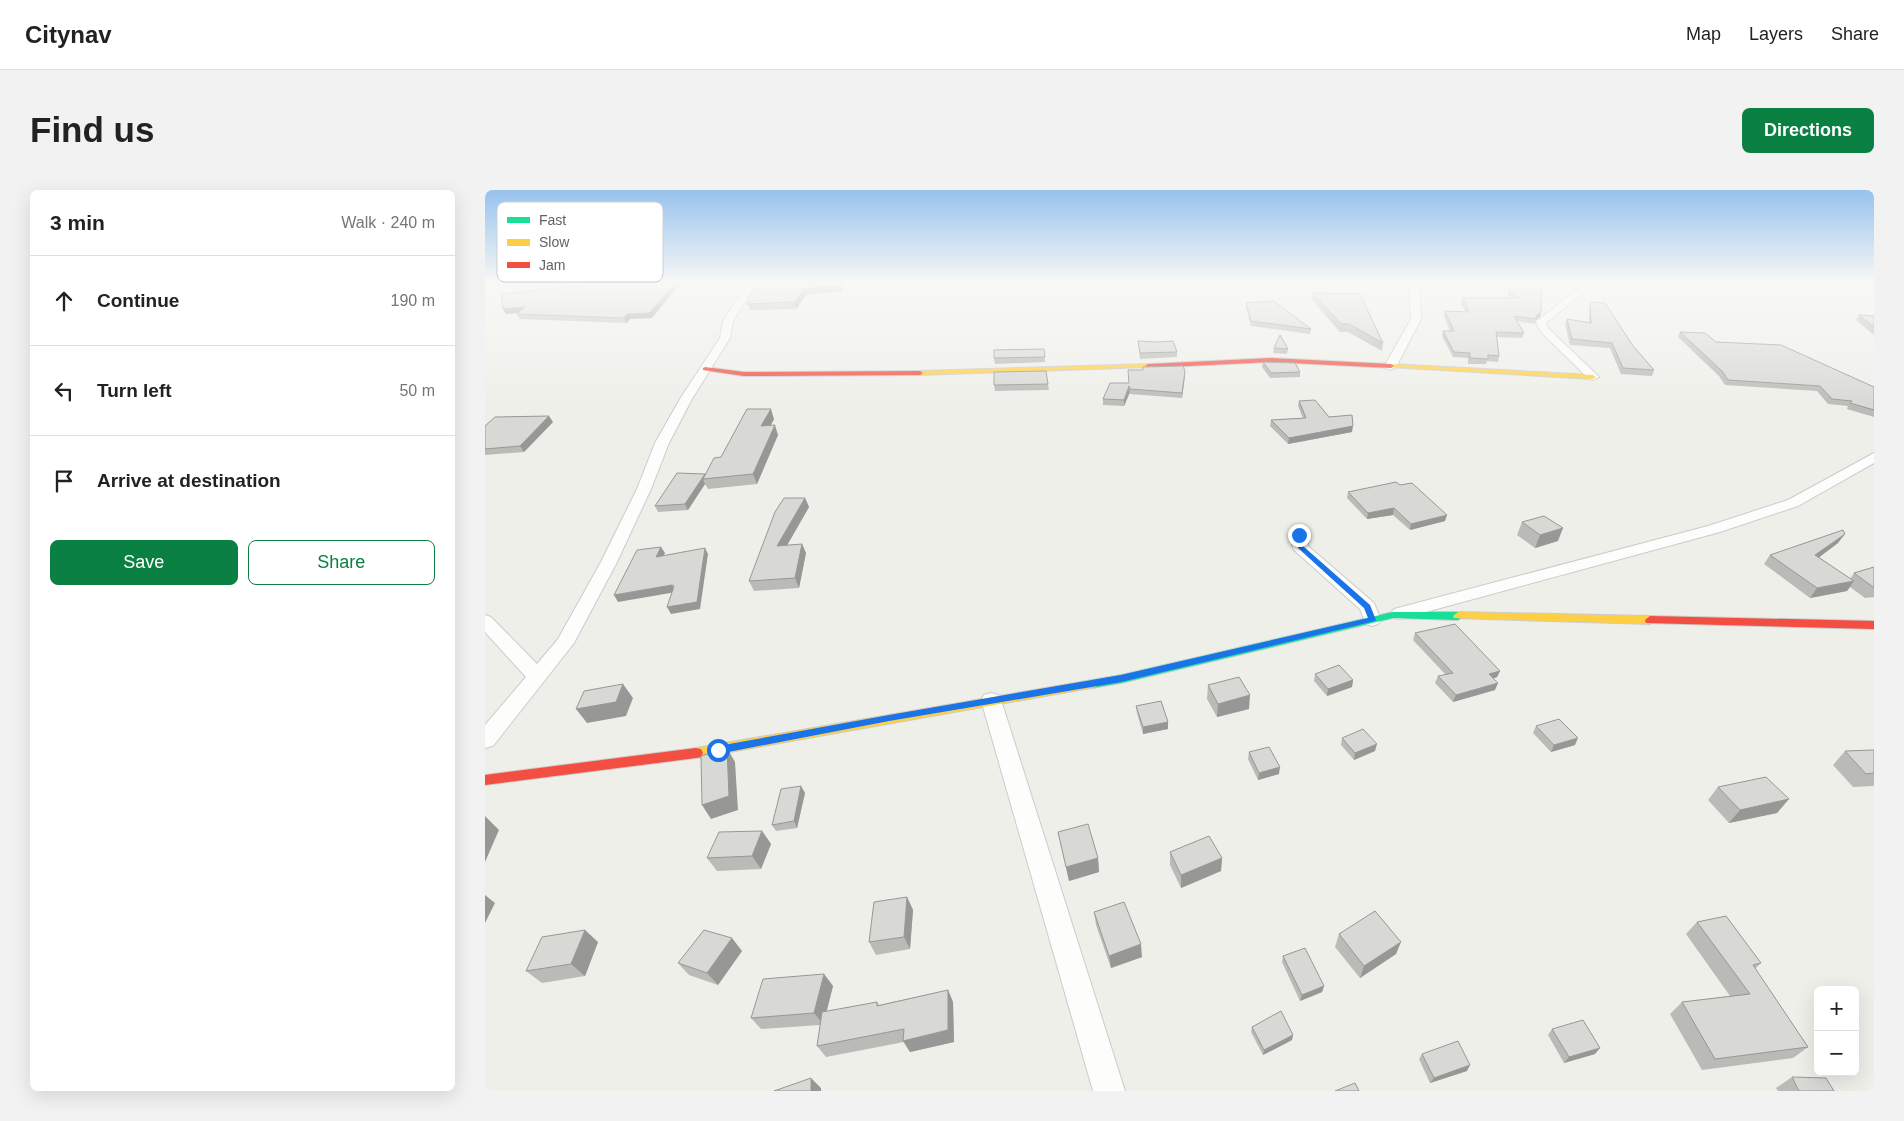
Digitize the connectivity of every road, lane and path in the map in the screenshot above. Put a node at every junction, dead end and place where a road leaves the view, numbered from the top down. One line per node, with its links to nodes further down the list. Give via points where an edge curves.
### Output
1 (727, 325): 5 (street, via 725,338)
2 (1413, 325): 4 (street)
3 (1543, 325): 6 (street)
4 (1390, 367): 5 (street, via 1271,360 864,374 744,374); 6 (street)
5 (705, 369): 13 (street, via 662,443 645,489 582,613 565,643)
6 (1593, 378)
7 (1874, 457): 9 (street, via 1793,503 1714,529)
8 (1299, 535): 10 (street, via 1300,547 1367,607)
9 (1393, 615): 10 (street); 12 (street)
10 (1372, 620): 14 (street, via 1121,678)
11 (485, 621): 13 (street)
12 (1874, 625)
13 (538, 677): 15 (street)
14 (991, 700): 16 (street, via 718,750); 17 (street)
15 (485, 740)
16 (485, 780)
17 (1109, 1091)

